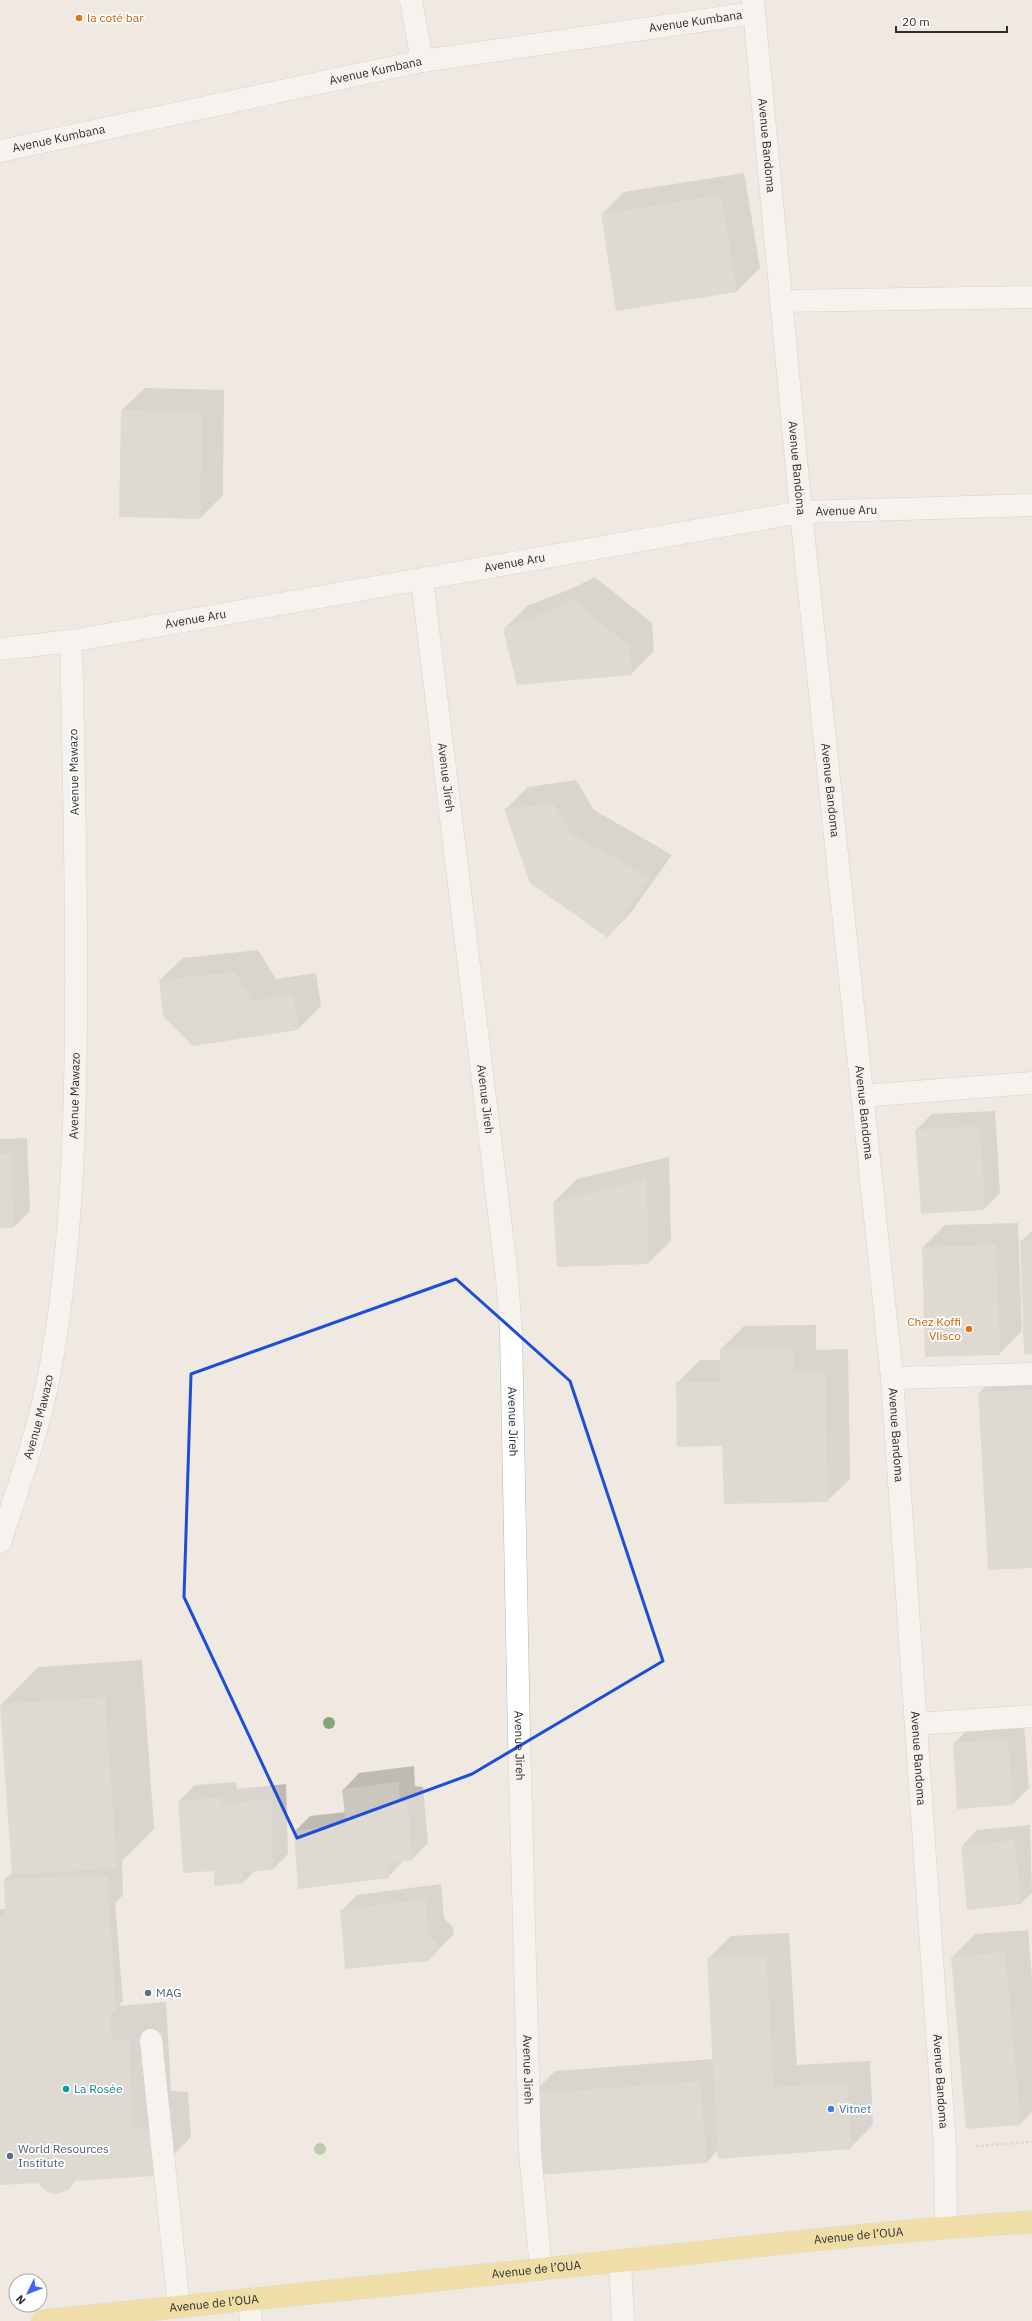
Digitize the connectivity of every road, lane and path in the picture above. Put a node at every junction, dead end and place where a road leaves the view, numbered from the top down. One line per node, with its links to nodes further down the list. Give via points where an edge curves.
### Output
1 (411, 0): 3 (street)
2 (754, 7): 3 (street, Avenue Kumbana); 6 (street, Avenue Bandoma)
3 (422, 61): 4 (street, Avenue Kumbana)
4 (0, 151)
5 (1032, 297): 6 (street)
6 (781, 301): 8 (street, Avenue Bandoma)
7 (1032, 505): 8 (street, Avenue Aru)
8 (801, 512): 9 (street, Avenue Aru); 13 (street, Avenue Bandoma)
9 (422, 580): 10 (street, Avenue Aru); 25 (street, Avenue Jireh, via 507,1278 530,2152)
10 (71, 641): 11 (street, Avenue Aru); 16 (street, Avenue Mawazo, via 77,970 76,1138 62,1298 49,1373 32,1444)
11 (0, 648)
12 (1032, 1083): 13 (street)
13 (862, 1096): 15 (street, Avenue Bandoma)
14 (1032, 1374): 15 (street)
15 (892, 1378): 18 (street, Avenue Bandoma)
16 (0, 1542)
17 (1032, 1716): 18 (street)
18 (916, 1724): 21 (street, Avenue Bandoma)
19 (151, 2040): 26 (street)
20 (1032, 2142): 21 (path)
21 (945, 2148): 23 (street, Avenue Bandoma)
22 (1032, 2222): 23 (main road, Avenue de l’OUA)
23 (946, 2227): 24 (main road, Avenue de l’OUA)
24 (620, 2261): 25 (main road, Avenue de l’OUA); 29 (street)
25 (541, 2269): 27 (main road, Avenue de l’OUA)
26 (179, 2307): 27 (main road, Avenue de l’OUA); 28 (main road, Avenue de l’OUA)
27 (250, 2311)
28 (42, 2321)
29 (623, 2321)

